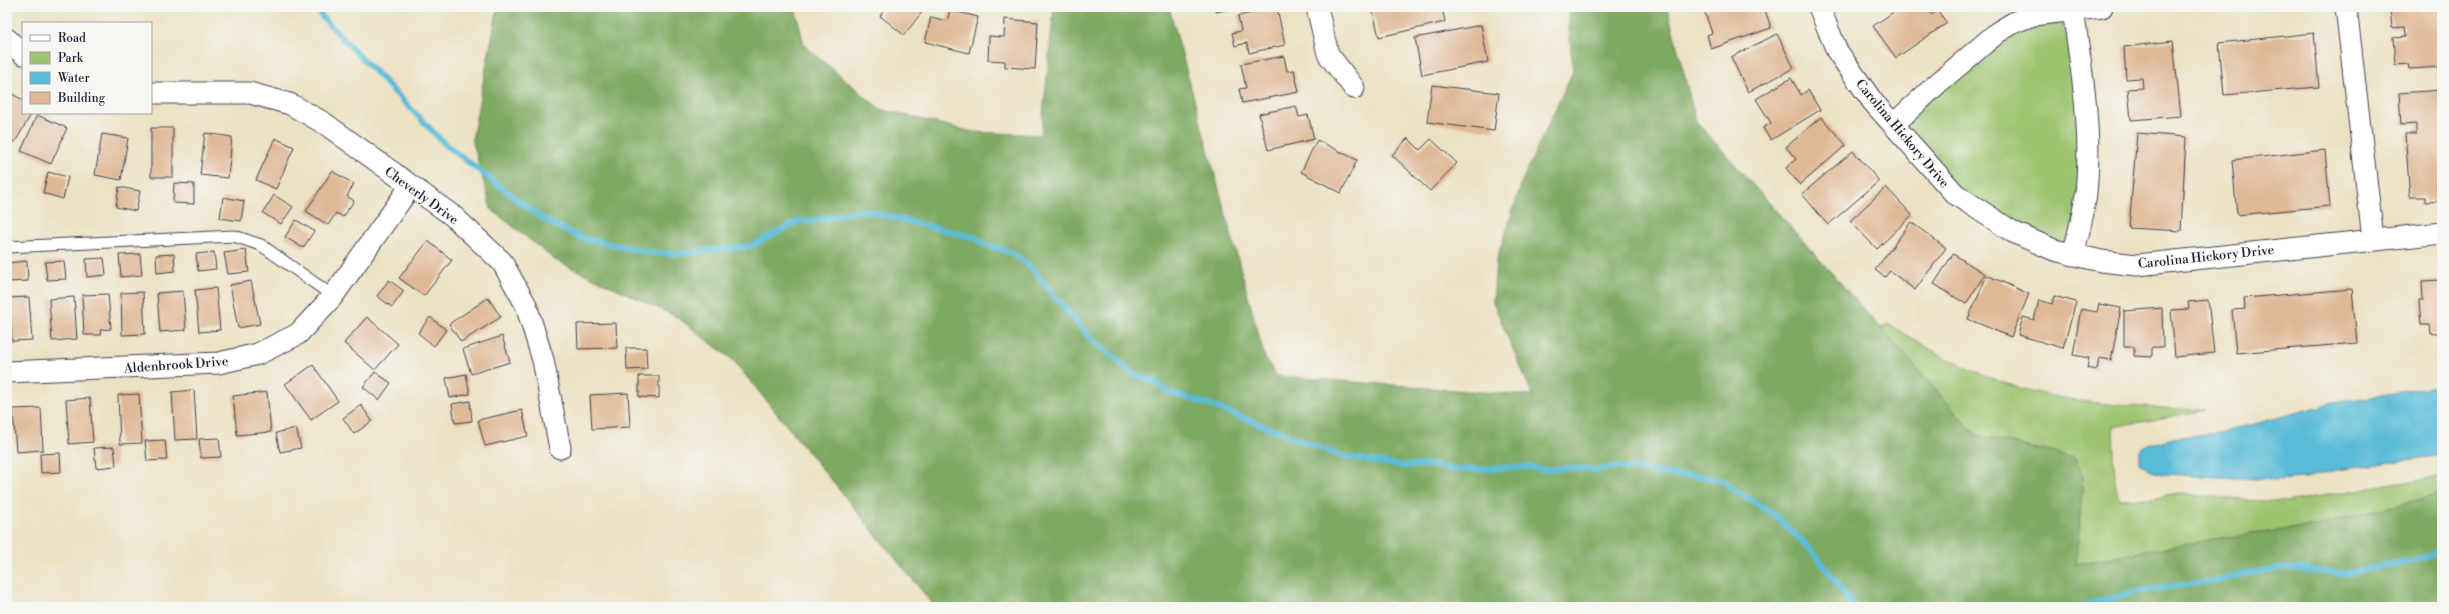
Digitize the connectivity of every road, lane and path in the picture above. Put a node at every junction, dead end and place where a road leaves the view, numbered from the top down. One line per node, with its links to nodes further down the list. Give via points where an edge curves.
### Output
1 (1316, 7): 8 (street, via 1328,54)
2 (1819, 7): 10 (street, Carolina Hickory Drive, via 1836,51 1873,102)
3 (2102, 7): 5 (street)
4 (2346, 7): 13 (street)
5 (2073, 10): 10 (street, via 2033,15 2009,25 1937,84); 15 (street, via 2086,93 2089,136 2087,182)
6 (7, 39): 7 (street)
7 (22, 53)
8 (1354, 88)
9 (152, 93): 11 (street, Cheverly Drive, via 250,93 290,104 324,123)
10 (1894, 124): 15 (street, Carolina Hickory Drive, via 1955,194 2013,232 2054,250)
11 (410, 187): 16 (street, Aldenbrook Drive); 18 (street, Cheverly Drive, via 453,216 506,268 526,304 543,360)
12 (2442, 233): 13 (street, Carolina Hickory Drive)
13 (2373, 239): 15 (street, Carolina Hickory Drive, via 2137,264 2101,261)
14 (7, 247): 16 (lane, via 234,236 261,245)
15 (2073, 255)
16 (333, 296): 17 (street, Aldenbrook Drive, via 298,334 258,354 219,363)
17 (7, 372)
18 (560, 448)

